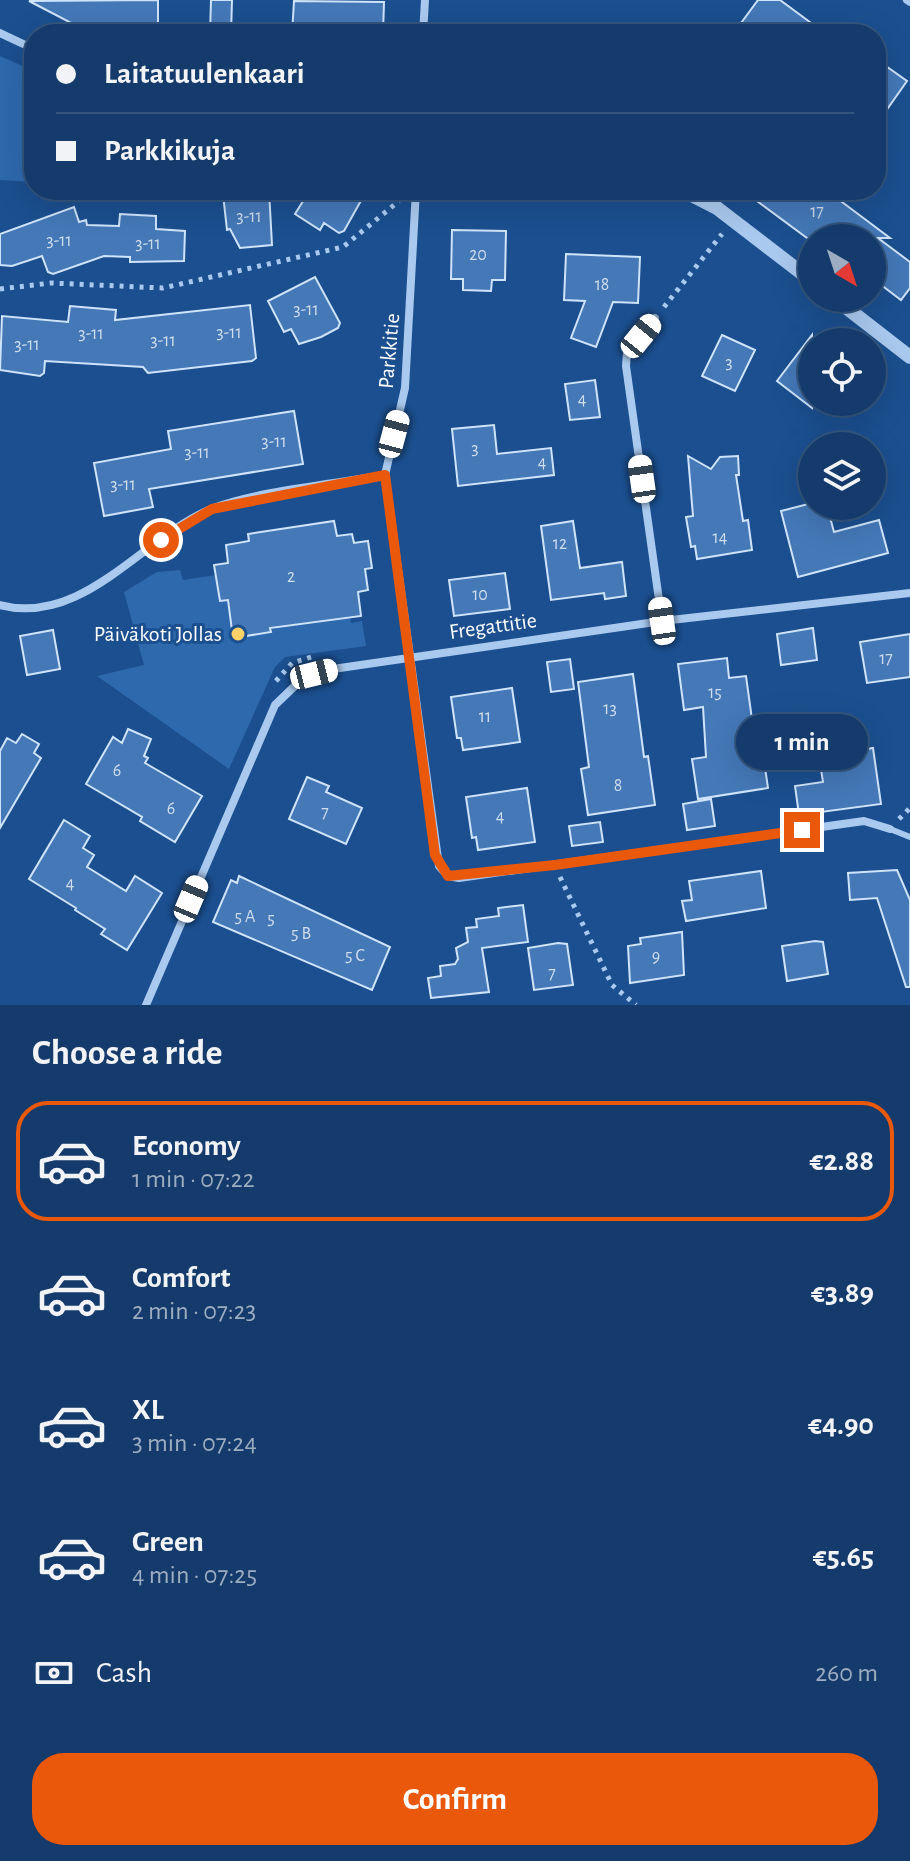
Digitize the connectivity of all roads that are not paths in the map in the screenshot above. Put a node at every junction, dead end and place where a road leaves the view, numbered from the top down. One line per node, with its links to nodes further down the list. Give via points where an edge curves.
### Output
1 (425, 0): 2 (street)
2 (424, 24)
3 (0, 33): 4 (street)
4 (24, 44)
5 (415, 200): 11 (street, Parkkitie, via 405,388)
6 (701, 200): 7 (street)
7 (798, 270)
8 (852, 312): 10 (street)
9 (655, 318): 14 (street, via 627,353 626,366)
10 (910, 357)
11 (385, 475): 13 (street, via 212,509 87,591 34,606); 15 (street, Parkkitie)
12 (910, 593): 14 (street, Fregattitie)
13 (0, 605)
14 (662, 621): 15 (street, Fregattitie)
15 (410, 656): 16 (street, Parkkitie, via 439,866 448,876 864,821); 18 (street, Fregattitie, via 314,674 286,691 275,705)
16 (890, 829): 17 (lane)
17 (910, 837)
18 (146, 1005)

